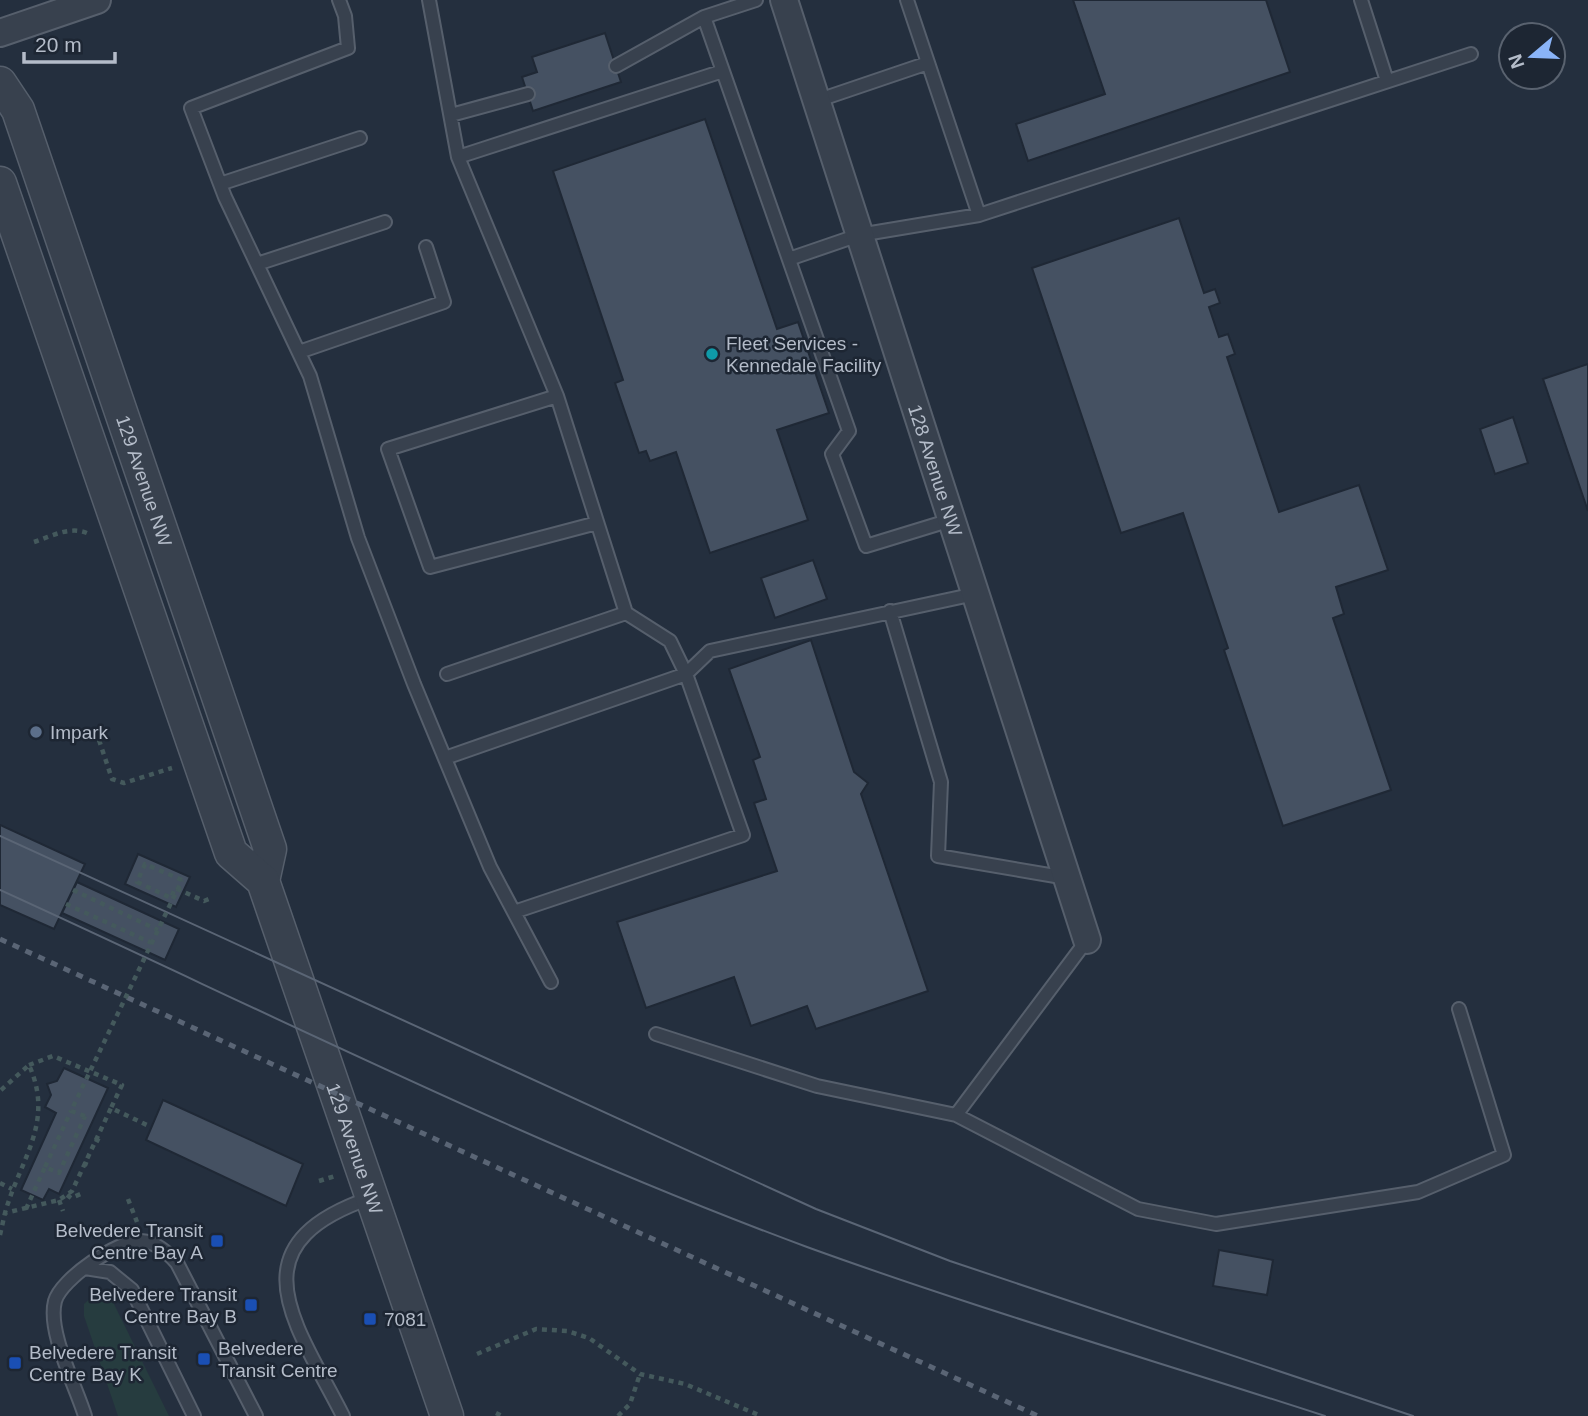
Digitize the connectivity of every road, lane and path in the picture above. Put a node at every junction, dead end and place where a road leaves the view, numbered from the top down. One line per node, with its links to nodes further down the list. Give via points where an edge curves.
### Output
1 (97, 0): 9 (street)
2 (339, 0): 22 (lane, via 348,48 191,108)
3 (429, 0): 18 (lane)
4 (756, 0): 8 (lane)
5 (784, 0): 17 (street, 128 Avenue NW)
6 (907, 0): 11 (lane)
7 (1361, 0): 14 (lane)
8 (704, 17): 12 (lane); 13 (lane)
9 (0, 33)
10 (1471, 54): 14 (lane)
11 (928, 63): 17 (lane); 23 (lane)
12 (616, 66)
13 (723, 71): 20 (lane); 27 (lane)
14 (1388, 81): 23 (lane)
15 (0, 83): 44 (street, 129 Avenue NW, via 18,110 270,849)
16 (528, 94): 18 (lane)
17 (817, 101): 25 (street, 128 Avenue NW)
18 (451, 116): 20 (lane)
19 (360, 138): 22 (lane)
20 (458, 156): 30 (lane)
21 (0, 183): 44 (street, 129 Avenue NW, via 231,853)
22 (220, 184): 28 (lane)
23 (979, 215): 25 (lane)
24 (385, 222): 28 (lane)
25 (859, 235): 27 (lane); 31 (street, 128 Avenue NW)
26 (426, 247): 29 (lane, via 444,302)
27 (789, 259): 31 (lane, via 849,431 832,454 866,546)
28 (257, 264): 29 (lane)
29 (299, 352): 41 (lane, via 358,538)
30 (557, 396): 32 (lane); 32 (lane, via 388,449 430,567)
31 (951, 520): 35 (street, 128 Avenue NW)
32 (597, 523): 37 (lane)
33 (93, 536): 34 (path, via 76,530)
34 (34, 542)
35 (975, 594): 36 (lane); 43 (street, 128 Avenue NW)
36 (890, 611): 39 (lane, via 710,652); 43 (lane, via 941,782 938,856)
37 (626, 613): 38 (lane); 39 (lane, via 670,641)
38 (447, 674)
39 (686, 674): 41 (lane); 48 (lane, via 743,835)
40 (99, 740): 42 (path, via 117,782)
41 (445, 758): 48 (lane)
42 (176, 766)
43 (1067, 878): 50 (street, 128 Avenue NW)
44 (263, 881): 70 (street, 129 Avenue NW)
45 (73, 890): 49 (path)
46 (209, 899): 49 (path, bridge, via 204,901 175,888 171,898 137,882 145,864 182,880)
47 (66, 904): 51 (path)
48 (514, 912): 52 (lane)
49 (158, 930): 51 (path, bridge)
50 (1087, 940): 59 (lane)
51 (152, 943): 58 (path, bridge)
52 (551, 982)
53 (1459, 1009): 59 (lane, via 1504,1155 1418,1192 1216,1224 1138,1209)
54 (656, 1034): 59 (lane, via 817,1086)
55 (29, 1065): 56 (path); 57 (path, via 53,1056 122,1086); 67 (path, via 40,1118)
56 (1, 1090)
57 (111, 1108): 60 (path); 61 (path)
58 (71, 1111): 65 (path); 65 (path, bridge, via 85,1116 59,1173)
59 (956, 1115)
60 (149, 1126)
61 (95, 1139): 62 (path); 63 (path)
62 (101, 1142)
63 (83, 1163): 64 (path); 69 (path)
64 (90, 1166)
65 (45, 1167): 72 (path)
66 (0, 1183): 67 (path)
67 (12, 1189): 74 (path)
68 (83, 1193): 69 (path)
69 (67, 1195): 71 (path)
70 (370, 1198): 83 (lane, via 330,1214 299,1244 285,1270 290,1311); 84 (street, 129 Avenue NW)
71 (59, 1200): 72 (path); 73 (path)
72 (25, 1209): 74 (path)
73 (63, 1211)
74 (5, 1213): 75 (path)
75 (0, 1235)
76 (85, 1268): 80 (lane, via 64,1284 54,1315); 81 (lane, via 110,1272 132,1290); 82 (lane, via 127,1243 141,1241 167,1253 186,1277)
77 (477, 1354): 78 (path, via 536,1329 552,1329 589,1338)
78 (640, 1374): 86 (path, via 630,1404); 87 (path, via 685,1384)
79 (496, 1413): 85 (path)
80 (85, 1416)
81 (194, 1416)
82 (256, 1416)
83 (342, 1416)
84 (447, 1416)
85 (502, 1416)
86 (618, 1416)
87 (761, 1416)

